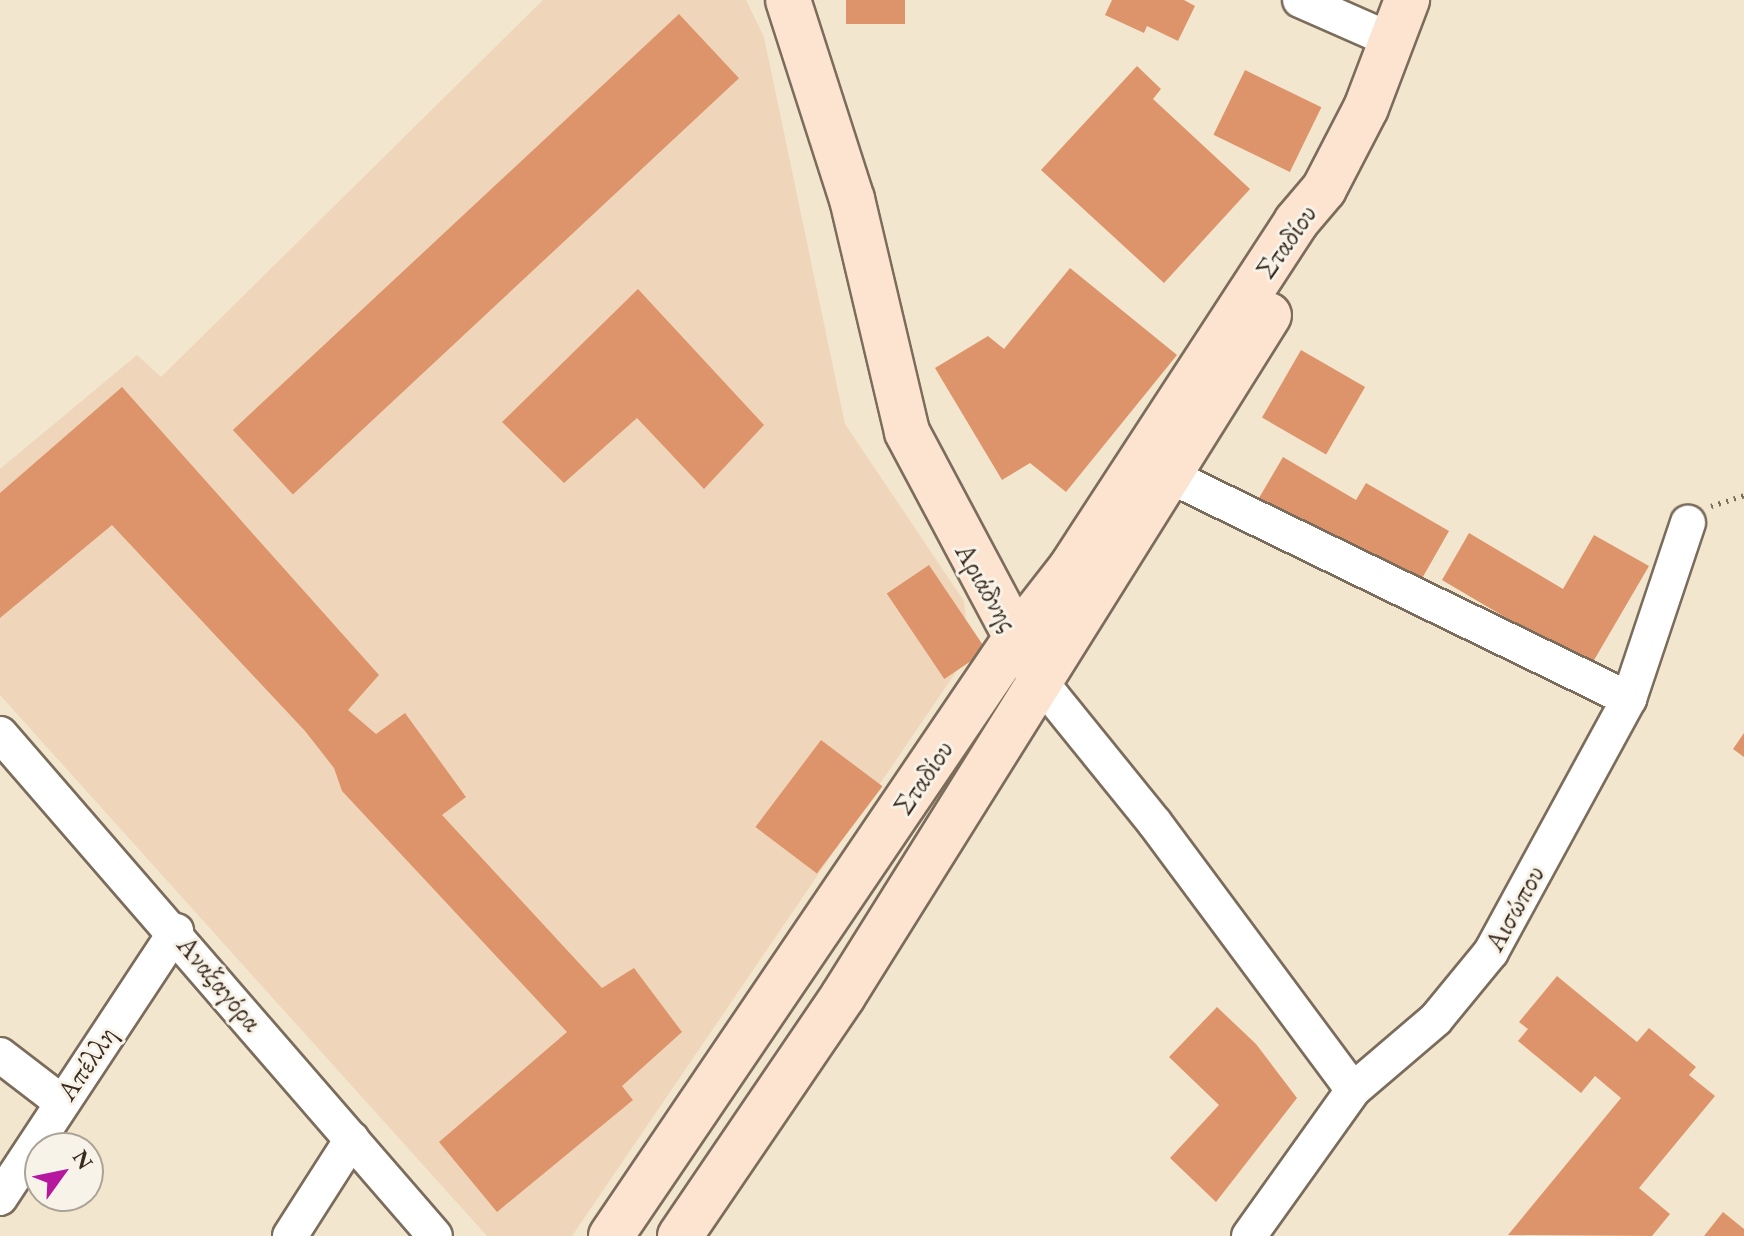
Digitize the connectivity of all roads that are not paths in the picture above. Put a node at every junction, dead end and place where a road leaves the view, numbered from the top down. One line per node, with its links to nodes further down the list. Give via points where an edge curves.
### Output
1 (788, 0): 8 (main road, Αριάδνης, via 848,186 907,432)
2 (1300, 0): 4 (street)
3 (1407, 0): 4 (main road)
4 (1393, 41): 5 (main road)
5 (1324, 189): 6 (main road, Σταδίου, via 1317,237); 8 (main road, Σταδίου, via 1296,222 1070,569)
6 (1172, 477): 9 (main road, Σταδίου); 10 (street)
7 (1688, 523): 10 (street, Αισώπου)
8 (1016, 638): 9 (main road, Αριάδνης); 20 (main road, Σταδίου)
9 (1039, 680): 14 (street, Αριάδνης, via 1154,822); 21 (main road, Σταδίου, via 843,996)
10 (1629, 699): 14 (street, Αισώπου, via 1491,952 1436,1019)
11 (0, 734): 12 (street, Αναξαγόρα)
12 (176, 931): 15 (street, Απέλλη); 16 (street, Αναξαγόρα)
13 (0, 1055): 15 (street)
14 (1353, 1090): 22 (street, Αισώπου)
15 (60, 1101): 17 (street, Απέλλη)
16 (352, 1139): 18 (street); 19 (street, Αναξαγόρα)
17 (0, 1198)
18 (290, 1236)
19 (435, 1236)
20 (611, 1236)
21 (680, 1236)
22 (1249, 1236)

